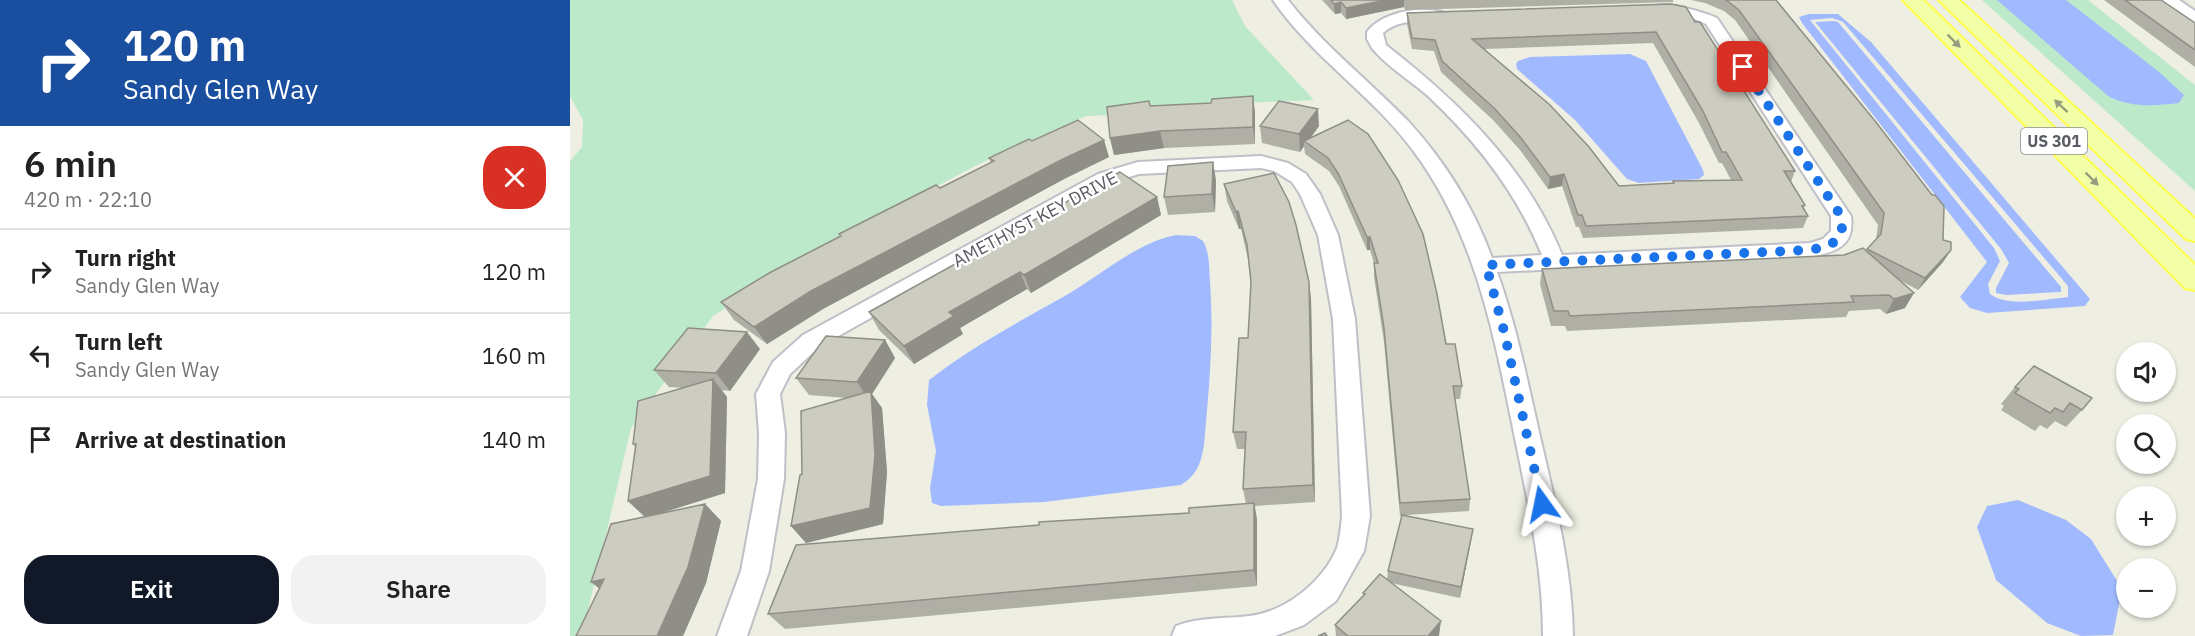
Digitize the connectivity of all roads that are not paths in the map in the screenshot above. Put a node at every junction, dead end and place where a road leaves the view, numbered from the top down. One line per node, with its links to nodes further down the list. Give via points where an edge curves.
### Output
1 (1280, 0): 10 (street, via 1300,28 1385,106 1419,145 1449,186)
2 (1912, 0): 11 (main road, US 301, one-way to 11)
3 (1948, 0): 8 (main road, US 301 / US 301, one-way to 3)
4 (2169, 0): 7 (street)
5 (1646, 9): 9 (street, via 1686,10 1712,21 1841,216 1843,229 1838,240 1810,250)
6 (1458, 15): 9 (street, via 1396,18 1383,23 1375,32 1375,39 1380,48 1429,86 1472,129 1502,166 1535,217)
7 (2195, 18)
8 (2195, 232)
9 (1555, 262): 10 (street)
10 (1486, 265): 14 (street, via 1551,548)
11 (2195, 281)
12 (732, 636): 13 (street, AMETHYST KEY DRIVE, via 755,571 771,478 768,394 781,368 811,341 1105,178 1138,168 1261,162 1281,167 1299,178 1328,235 1344,319 1356,516 1350,551 1326,591 1294,615 1253,630)
13 (1187, 636)
14 (1558, 636)

